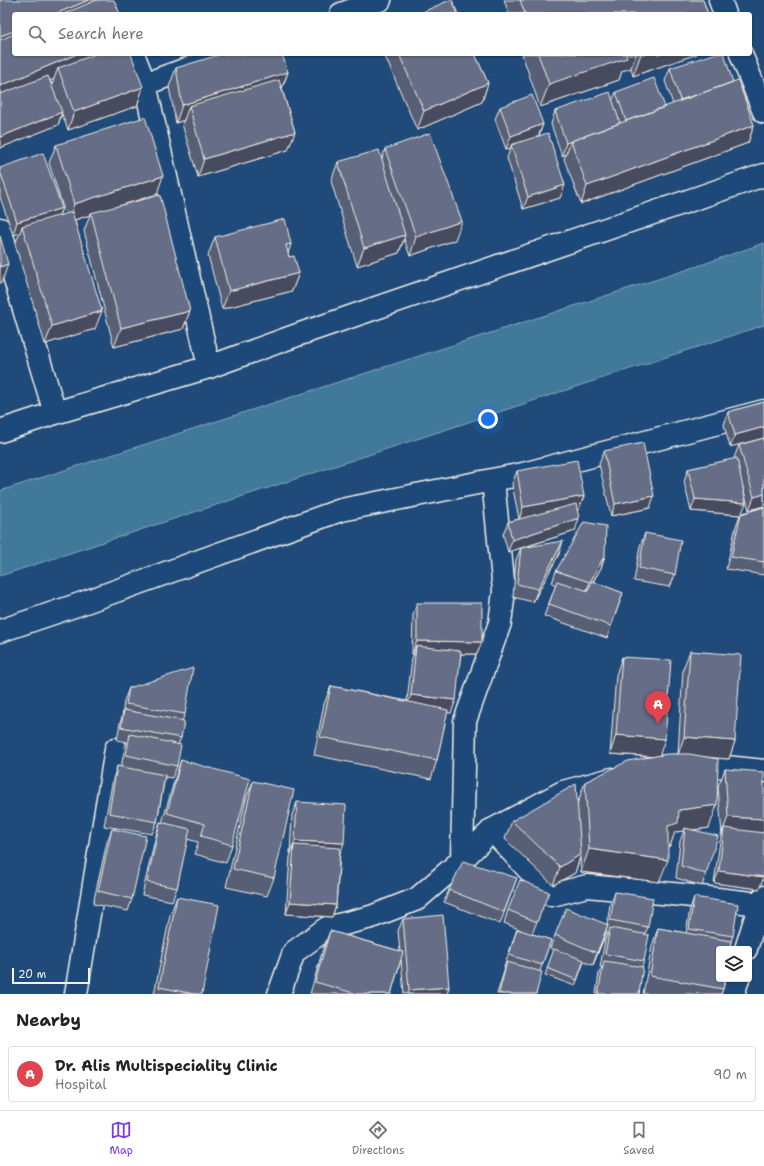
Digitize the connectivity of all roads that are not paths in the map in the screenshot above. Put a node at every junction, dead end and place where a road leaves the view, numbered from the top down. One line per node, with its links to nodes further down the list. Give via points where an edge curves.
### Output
1 (380, 0): 3 (street)
2 (720, 0): 4 (street)
3 (347, 12)
4 (725, 12)
5 (134, 56): 8 (street)
6 (222, 56): 8 (street)
7 (742, 56): 9 (street)
8 (145, 84): 12 (street)
9 (764, 112)
10 (764, 175): 12 (street)
11 (0, 229): 14 (street)
12 (209, 367): 14 (street)
13 (764, 411): 16 (street)
14 (55, 413): 15 (street)
15 (0, 431)
16 (493, 480): 17 (street, via 341,510 85,603); 23 (street, via 504,591 500,623 465,721)
17 (0, 631)
18 (116, 749): 27 (street)
19 (667, 764): 20 (street, via 675,762)
20 (764, 772)
21 (630, 774): 22 (street, via 563,792)
22 (492, 830): 23 (street); 24 (street, via 552,895 586,886)
23 (462, 860): 28 (street, via 417,899 371,917 327,928 294,952)
24 (762, 901): 25 (street)
25 (747, 946)
26 (737, 982): 29 (street)
27 (76, 994)
28 (279, 994)
29 (733, 994)

